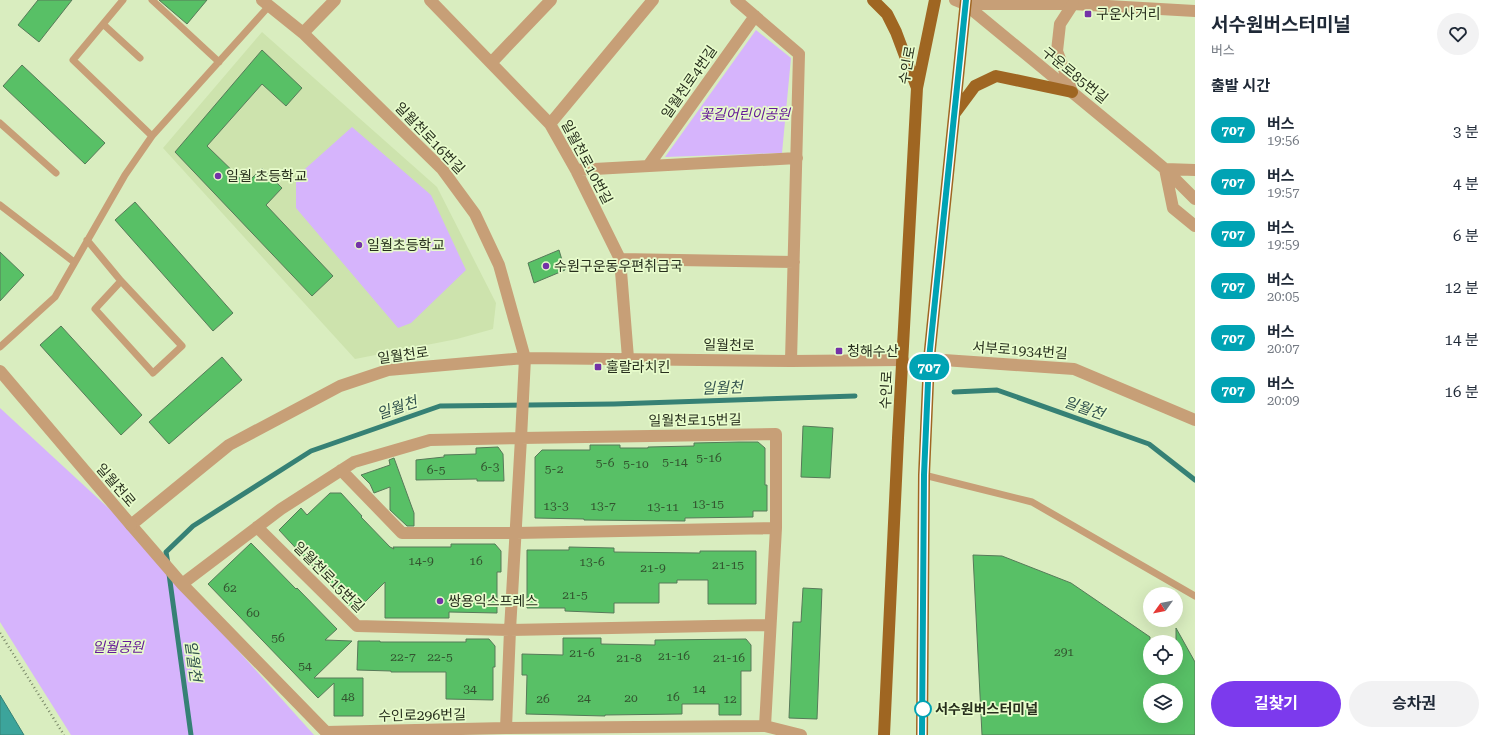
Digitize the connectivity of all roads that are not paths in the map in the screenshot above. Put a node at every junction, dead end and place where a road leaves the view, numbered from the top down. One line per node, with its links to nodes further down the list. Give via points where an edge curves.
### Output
1 (123, 0): 15 (lane)
2 (152, 0): 18 (lane)
3 (335, 0): 16 (street)
4 (551, 0): 19 (street)
5 (653, 0): 23 (street)
6 (736, 0): 14 (street)
7 (873, 0): 20 (main road, via 886,14 896,32)
8 (935, 0): 20 (main road, 수인로)
9 (962, 1): 11 (street); 21 (street, 구운로85번길); 22 (main road)
10 (436, 2): 19 (street, 일월천로10번길)
11 (1074, 2): 13 (street); 21 (street, via 1060,24 1057,51)
12 (266, 3): 16 (street, 일월천로16번길); 18 (lane)
13 (1195, 11)
14 (755, 16): 26 (street, via 799,54); 27 (street, 일월천로4번길)
15 (103, 24): 17 (lane); 25 (lane, via 73,60)
16 (303, 33): 42 (street, 일월천로16번길, via 442,168 476,214 499,265)
17 (140, 58)
18 (219, 62): 25 (lane)
19 (491, 63): 23 (street, 일월천로10번길)
20 (917, 88): 45 (main road, 수인로)
21 (1072, 92): 22 (main road, via 996,76 975,86); 28 (street, 구운로85번길)
22 (954, 114): 44 (main road)
23 (550, 124): 29 (street, 일월천로10번길)
24 (1, 126): 31 (lane)
25 (152, 136): 36 (lane, via 125,175)
26 (797, 158): 27 (street); 39 (street)
27 (648, 166): 29 (street)
28 (1165, 169): 30 (street); 32 (street, 구운로85번길); 33 (street, 구운로85번길); 35 (street, via 1174,208)
29 (576, 170): 37 (street, 일월천로10번길)
30 (1195, 170)
31 (56, 173)
32 (1195, 188)
33 (1195, 200)
34 (0, 205): 38 (lane)
35 (1195, 226)
36 (88, 240): 38 (lane); 40 (lane)
37 (620, 259): 39 (street); 43 (street, 일월천로10번길)
38 (74, 262): 41 (lane, via 55,297)
39 (794, 262): 46 (street)
40 (121, 281): 40 (lane, via 182,346 153,373 96,309)
41 (0, 347)
42 (525, 358): 43 (street, 일월천로); 49 (street); 52 (street, 일월천로, via 388,370 340,386 228,445)
43 (628, 358): 46 (street, 일월천로)
44 (929, 359): 48 (street, 서부로1934번길, via 1074,369); 51 (main road)
45 (903, 360): 46 (street, 일월천로); 64 (main road, 수인로)
46 (791, 361)
47 (0, 372): 52 (street, 일월천로)
48 (1195, 420)
49 (521, 438): 50 (street, 일월천로15번길, via 430,440 354,462); 54 (street, 일월천로15번길, via 776,434); 55 (street)
50 (341, 470): 53 (street, 일월천로15번길); 55 (street, via 402,533)
51 (924, 475): 57 (lane, via 1032,502); 65 (main road)
52 (131, 525): 56 (street, 수인로296번길)
53 (257, 527): 56 (street, 일월천로15번길); 59 (street, 일월천로15번길, via 357,626)
54 (776, 528): 55 (street); 58 (street, 일월천로15번길)
55 (516, 533): 59 (street)
56 (182, 584): 62 (street, 수인로296번길)
57 (1195, 596)
58 (770, 625): 59 (street, 일월천로15번길); 60 (street, 일월천로15번길)
59 (510, 630): 61 (street)
60 (765, 726): 61 (street, 수인로296번길); 63 (street, 수인로296번길)
61 (506, 728): 62 (street, 수인로296번길)
62 (327, 733)
63 (801, 735)
64 (884, 735)
65 (922, 735)

